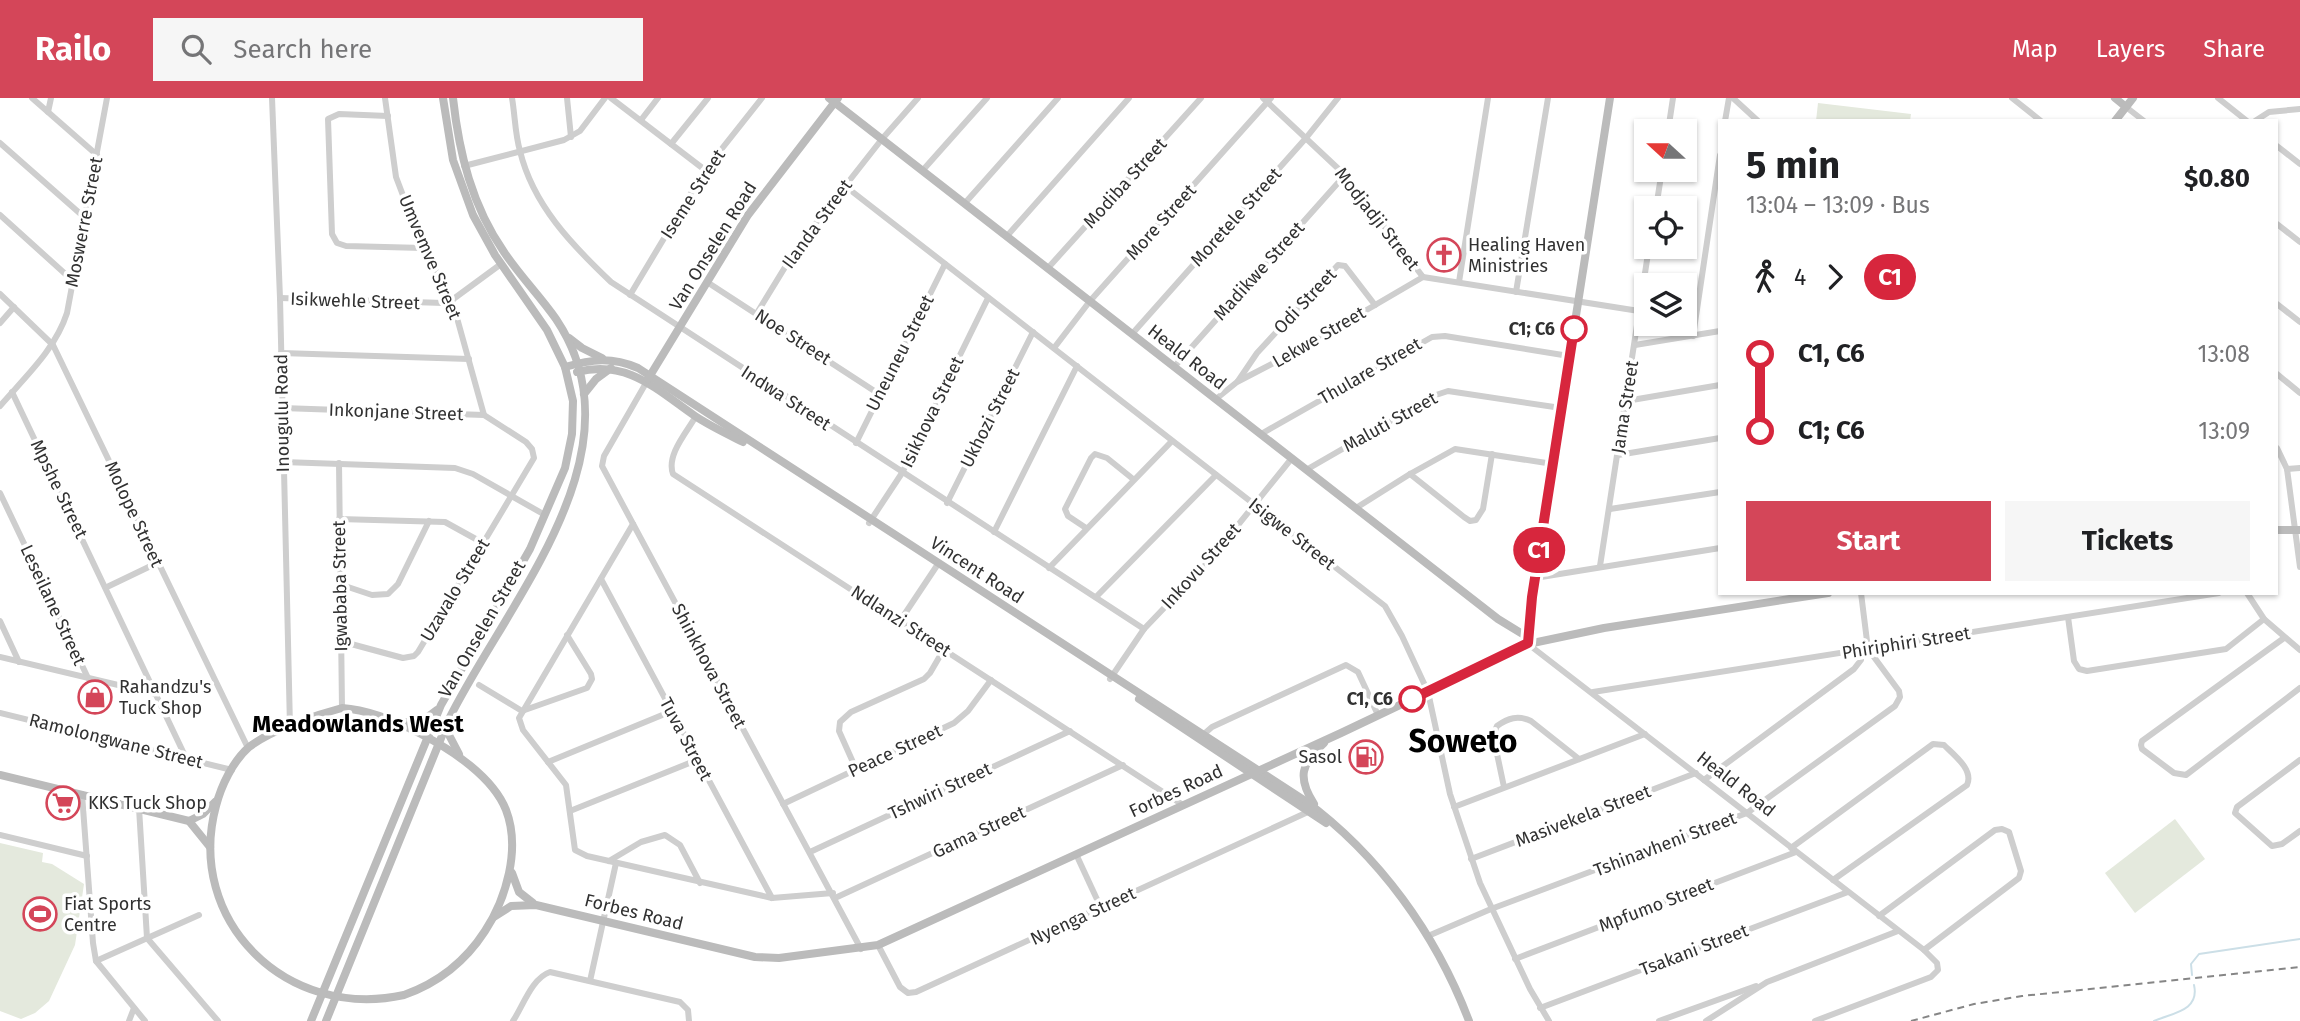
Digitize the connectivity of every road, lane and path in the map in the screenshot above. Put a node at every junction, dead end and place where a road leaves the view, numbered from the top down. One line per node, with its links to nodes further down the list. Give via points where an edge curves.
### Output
1 (32, 98): 34 (street)
2 (51, 98): 34 (street)
3 (107, 98): 52 (street, Moswerre Street)
4 (272, 98): 77 (street, Inougulu Road)
5 (385, 98): 35 (street, Umvemve Street)
6 (443, 98): 67 (street, Van Onselen Street, via 460,182 472,215)
7 (453, 98): 54 (street)
8 (512, 98): 51 (street, Indwa Street)
9 (567, 98): 45 (street)
10 (605, 98): 45 (street)
11 (611, 98): 44 (street)
12 (658, 98): 44 (street)
13 (708, 98): 49 (street)
14 (762, 98): 56 (street, Iseme Street)
15 (918, 98): 47 (street, Ilanda Street)
16 (988, 98): 57 (street)
17 (1058, 98): 60 (street)
18 (1129, 98): 64 (street)
19 (1201, 98): 69 (street, Modiba Street)
20 (1338, 98): 46 (street, Moretele Street)
21 (1488, 98): 73 (street)
22 (1548, 98): 74 (street)
23 (1610, 98): 81 (street)
24 (1673, 98): 36 (street)
25 (1731, 98): 37 (street); 38 (street)
26 (2012, 98): 39 (street)
27 (2115, 98): 32 (street)
28 (2133, 98): 32 (street)
29 (2218, 98): 42 (street)
30 (834, 99): 47 (street, Heald Road); 72 (street, Van Onselen Road, via 748,215)
31 (1267, 99): 46 (street, Modjadji Street); 80 (street, More Street)
32 (2126, 107): 40 (street); 41 (street)
33 (2300, 110): 43 (street, via 2269,112)
34 (48, 113): 52 (street)
35 (387, 116): 66 (street, Umvemve Street, via 396,177); 66 (street, via 334,114 328,119 332,234 337,243 346,246)
36 (1670, 119)
37 (1726, 119)
38 (1756, 119)
39 (2038, 119)
40 (2117, 119)
41 (2141, 119)
42 (2244, 119)
43 (2258, 119)
44 (641, 120): 49 (street)
45 (571, 137): 51 (street)
46 (1306, 138): 58 (street, Modjadji Street); 93 (street, Moretele Street)
47 (881, 139): 57 (street, Heald Road); 59 (street, Ilanda Street)
48 (0, 143): 62 (street)
49 (671, 144): 56 (street)
50 (2278, 147): 53 (street)
51 (520, 152): 54 (street); 76 (street, Indwa Street, via 551,217 611,282)
52 (97, 155): 62 (street, Moswerre Street)
53 (2300, 164)
54 (464, 166): 95 (street, via 494,236)
55 (1718, 168): 85 (street)
56 (705, 170): 76 (street, Iseme Street)
57 (923, 170): 60 (street, Heald Road)
58 (1345, 175): 70 (street, Modjadji Street); 107 (street, Madikwe Street)
59 (845, 186): 68 (street, Isigwe Street); 87 (street, Ilanda Street, via 798,246)
60 (965, 203): 64 (street, Heald Road)
61 (0, 215): 71 (street)
62 (84, 217): 71 (street, Moswerre Street)
63 (2278, 225): 65 (street)
64 (1007, 236): 69 (street, Heald Road)
65 (2300, 242)
66 (423, 248): 79 (street, Umvemve Street)
67 (501, 264): 79 (street); 109 (street, Van Onselen Street, via 540,318)
68 (945, 264): 78 (street, Isigwe Street); 117 (street, Uneuneu Street)
69 (1048, 268): 80 (street, Heald Road)
70 (1423, 277): 73 (street, Modjadji Street); 82 (street, Lekwe Street)
71 (72, 280): 98 (street, Moswerre Street, via 67,313)
72 (707, 282): 87 (street, Noe Street); 90 (street, Van Onselen Road)
73 (1459, 282): 74 (street, Modjadji Street)
74 (1516, 292): 81 (street, Modjadji Street)
75 (0, 294): 84 (street, Molope Street)
76 (630, 295): 90 (street, Indwa Street)
77 (280, 298): 79 (street, Isikwehle Street); 101 (street, Inougulu Road)
78 (988, 298): 92 (street, Isigwe Street); 140 (street, Isikhova Street)
79 (453, 300): 103 (street, Umvemve Street)
80 (1090, 301): 93 (street, Heald Road); 100 (street, More Street)
81 (1578, 302): 86 (street, Modjadji Street); 102 (street)
82 (1376, 304): 112 (street, Lekwe Street); 112 (street, Odi Street, via 1345,266 1338,265 1257,353)
83 (2278, 305): 88 (street)
84 (14, 307): 89 (street); 98 (street, Molope Street)
85 (1697, 309)
86 (1634, 310)
87 (757, 313): 117 (street, Noe Street)
88 (2300, 322)
89 (0, 323)
90 (679, 328): 111 (street, Van Onselen Road); 128 (street, Indwa Street)
91 (1718, 331): 94 (street)
92 (1033, 332): 100 (street, Isigwe Street); 147 (street, Ukhozi Street)
93 (1132, 334): 107 (street, Heald Road)
94 (1697, 335)
95 (567, 336): 104 (street); 106 (street, Van Onselen Street)
96 (1637, 336): 99 (street, Jama Street)
97 (1693, 336): 99 (street)
98 (53, 345): 114 (street, Moswerre Street); 162 (street, Molope Street)
99 (1636, 345): 119 (street, Jama Street)
100 (1054, 348): 105 (street, Isigwe Street)
101 (281, 353): 103 (street); 121 (street, Inougulu Road)
102 (1569, 356): 122 (street); 125 (street, Thulare Street, via 1432,337)
103 (469, 359): 123 (street, Umvemve Street)
104 (603, 359): 106 (street, Vincent Road); 111 (street, Vincent Road, via 629,365)
105 (1077, 366): 127 (street, Isigwe Street); 159 (street)
106 (578, 367): 108 (street, Vincent Road); 109 (street, Vincent Road); 116 (street, Van Onselen Street)
107 (1174, 367): 118 (street, Heald Road)
108 (611, 368): 111 (street, Vincent Road); 116 (street)
109 (566, 371): 151 (street, Van Onselen Street, via 573,401 570,451)
110 (2278, 375): 115 (street)
111 (648, 379): 124 (street, Vincent Road); 154 (street, Vincent Road); 155 (street, Shinkhova Street, via 603,461)
112 (1237, 382): 118 (street, Lekwe Street)
113 (1718, 385): 119 (street)
114 (12, 392): 120 (street, Moswerre Street); 170 (street, Mpshe Street)
115 (2300, 393)
116 (584, 394): 205 (street, Van Onselen Street, via 581,457 559,522)
117 (879, 394): 128 (street, Uneuneu Street)
118 (1216, 399): 125 (street, Heald Road)
119 (1626, 401): 131 (street, Jama Street)
120 (0, 406)
121 (282, 408): 123 (street, Inkonjane Street); 134 (street, Inougulu Road)
122 (1561, 408): 136 (street); 139 (street, Maluti Street, via 1448,391)
123 (484, 415): 132 (street, Inkonjane Street, via 526,442)
124 (696, 416): 154 (street, Vincent Road); 179 (street, Ndlanzi Street, via 673,456 673,474)
125 (1261, 434): 133 (street, Heald Road)
126 (1718, 438): 131 (street)
127 (1172, 441): 142 (street, Isigwe Street); 143 (street)
128 (856, 443): 140 (street, Indwa Street)
129 (2278, 451): 138 (street)
130 (1492, 454): 136 (street); 141 (street, via 1450,450); 141 (street, via 1483,509 1476,520 1464,517)
131 (1618, 455): 150 (street, Jama Street)
132 (534, 457): 146 (street, Uzavalo Street)
133 (1292, 458): 139 (street, Heald Road); 148 (street, Inkovu Street)
134 (283, 462): 135 (street); 206 (street, Inougulu Road)
135 (339, 463): 146 (street, via 455,468); 152 (street, Igwababa Street)
136 (1553, 464): 167 (street)
137 (2300, 468): 138 (street)
138 (2287, 469): 158 (street)
139 (1306, 470): 149 (street, Heald Road)
140 (901, 473): 147 (street, Indwa Street); 154 (street, Isikhova Street)
141 (1409, 474): 149 (street)
142 (1216, 475): 148 (street, Isigwe Street); 175 (street)
143 (1133, 479): 156 (street); 156 (street, via 1102,456 1091,458 1065,509)
144 (1718, 492): 150 (street)
145 (0, 493): 191 (street, Leseilane Street)
146 (511, 498): 151 (street); 160 (street, Uzavalo Street)
147 (947, 503): 159 (street, Indwa Street)
148 (1254, 505): 180 (street, Inkovu Street); 195 (street, Isigwe Street, via 1385,606)
149 (1356, 508): 184 (street, Heald Road)
150 (1610, 509): 164 (street, Jama Street)
151 (545, 515): 198 (street, Van Onselen Street)
152 (339, 519): 153 (street); 169 (street, Igwababa Street)
153 (429, 521): 160 (street, via 445,522); 169 (street, via 398,584 388,594 372,595)
154 (870, 521): 163 (street, Vincent Road)
155 (633, 524): 168 (street); 230 (street, Shinkhova Street)
156 (1086, 528): 166 (street)
157 (2278, 530): 158 (street)
158 (2297, 530): 165 (street)
159 (994, 532): 166 (street, Indwa Street)
160 (483, 543): 183 (street, Uzavalo Street, via 414,656 398,657)
161 (1718, 548): 164 (street)
162 (157, 563): 170 (street); 213 (street, Molope Street)
163 (938, 565): 179 (street); 190 (street, Vincent Road)
164 (1600, 566): 167 (street)
165 (2300, 567)
166 (1049, 568): 175 (street, Indwa Street)
167 (1535, 578): 184 (street)
168 (601, 579): 181 (street); 201 (street, Tuva Street)
169 (339, 584): 183 (street, Igwababa Street)
170 (107, 587): 197 (street, Mpshe Street)
171 (1815, 595): 184 (street, Forbes Road)
172 (1861, 595): 186 (street, Tshinavheni Street)
173 (2206, 595): 176 (street, Phiriphiri Street)
174 (2248, 595): 177 (street)
175 (1096, 597): 180 (street, Indwa Street)
176 (2068, 617): 177 (street, via 2074,661 2087,671 2226,649); 186 (street, Phiriphiri Street)
177 (2264, 619): 182 (street)
178 (0, 621): 189 (street)
179 (900, 621): 185 (street, Ndlanzi Street)
180 (1144, 629): 190 (street, Inkovu Street)
181 (568, 635): 200 (street); 200 (street, via 591,674 590,684 582,691)
182 (2284, 638): 187 (street); 194 (street, via 2142,741 2143,748 2174,773 2186,775)
183 (340, 641): 199 (street, Igwababa Street)
184 (1529, 641): 195 (street, Forbes Road); 196 (street, Heald Road)
185 (944, 649): 192 (street, Ndlanzi Street); 221 (street, via 924,678 851,712 840,722 839,731)
186 (1864, 650): 196 (street, Phiriphiri Street); 226 (street, via 1854,669); 236 (street, Tshinavheni Street, via 1899,691 1897,704)
187 (2300, 650)
188 (0, 657): 189 (street)
189 (19, 662): 191 (street)
190 (1111, 677): 208 (street, Vincent Road); 223 (street, Vincent Road)
191 (88, 678): 197 (street)
192 (991, 680): 207 (street, Ndlanzi Street); 221 (street, Peace Street, via 954,723)
193 (479, 685): 200 (street)
194 (2300, 688)
195 (1428, 692): 203 (street, Forbes Road); 232 (street, Isigwe Street)
196 (1593, 692): 209 (street, Heald Road)
197 (156, 694): 214 (street, Mpshe Street)
198 (441, 705): 204 (street, via 421,722); 210 (street, Van Onselen Street)
199 (342, 708): 204 (street); 206 (street)
200 (522, 710): 219 (street, Gama Street, via 519,721 523,730)
201 (672, 710): 217 (street, Tuva Street); 219 (street)
202 (0, 713): 214 (street, Ramolongwane Street)
203 (1378, 715): 208 (street, via 1358,672 1346,665); 211 (street, Forbes Road)
204 (395, 721): 210 (street)
205 (448, 721): 212 (street, Van Onselen Street); 215 (street, via 449,735)
206 (290, 727): 213 (street)
207 (1070, 731): 220 (street, Ndlanzi Street); 242 (street, Tshwiri Street)
208 (1204, 734): 223 (street, Vincent Road)
209 (1646, 734): 216 (street); 224 (street, Heald Road)
210 (427, 737): 212 (street); 270 (street, Van Onselen Street)
211 (1332, 737): 223 (street, Forbes Road); 234 (street, via 1304,770 1305,789)
212 (438, 743): 215 (street); 271 (street, Van Onselen Street)
213 (248, 748): 222 (street)
214 (186, 758): 222 (street, Ramolongwane Street)
215 (461, 758): 247 (street, via 505,808)
216 (1579, 759): 227 (street); 227 (street, via 1531,721 1511,718 1497,726 1493,735)
217 (697, 760): 235 (street); 252 (street, Tuva Street)
218 (2300, 760): 238 (street, via 2236,808 2236,815 2267,843 2278,846)
219 (548, 762): 235 (street, Gama Street, via 566,785)
220 (1123, 765): 231 (street, Ndlanzi Street); 251 (street, Gama Street)
221 (856, 769): 230 (street, Peace Street)
222 (232, 770): 229 (street)
223 (1254, 772): 231 (street, Forbes Road); 234 (street, Vincent Road)
224 (1696, 774): 226 (street, Heald Road); 245 (street, Masivekela Street)
225 (0, 775): 228 (street)
226 (1704, 780): 236 (street, Heald Road)
227 (1504, 787): 232 (street)
228 (82, 794): 233 (street); 244 (street)
229 (218, 799): 237 (street); 240 (street)
230 (783, 804): 242 (street, Shinkhova Street)
231 (1182, 805): 243 (street, Forbes Road)
232 (1454, 807): 245 (street, Isigwe Street)
233 (139, 808): 237 (street); 262 (street)
234 (1314, 810): 254 (street, Nyenga Street); 261 (street, Vincent Road, via 1357,846)
235 (570, 811): 246 (street, Gama Street, via 575,850)
236 (1747, 813): 241 (street, Heald Road); 255 (street, Tshinavheni Street)
237 (190, 821): 240 (street)
238 (2300, 831)
239 (0, 835): 244 (street)
240 (210, 847): 270 (street, via 214,890 235,935 272,975)
241 (1794, 850): 248 (street, Heald Road); 248 (street, Mpfumo Street, via 1933,744 1944,745 1967,770 1967,785); 266 (street, Mpfumo Street)
242 (810, 852): 251 (street, Shinkhova Street)
243 (1076, 854): 254 (street); 263 (street, Forbes Road)
244 (87, 856): 267 (street)
245 (1471, 859): 255 (street, Isigwe Street)
246 (613, 862): 249 (street, Gama Street); 249 (street, via 641,842 665,835 680,845); 259 (street)
247 (510, 867): 253 (street, via 519,892); 258 (street)
248 (1833, 880): 250 (street, Heald Road)
249 (700, 883): 252 (street, Gama Street)
250 (1848, 892): 257 (street, Heald Road); 273 (street, Tsakani Street)
251 (834, 896): 252 (street, Gama Street); 264 (street, Shinkhova Street)
252 (772, 898)
253 (536, 905): 258 (street, Forbes Road, via 511,906); 259 (street, Forbes Road)
254 (1101, 908): 263 (street, Nyenga Street, via 911,994 900,987)
255 (1492, 909): 261 (street, Tshinavheni Street); 266 (street, Isigwe Street)
256 (199, 915): 262 (street)
257 (1879, 916): 260 (street, Heald Road); 265 (street, via 1995,830 2006,830 2021,871 2019,878)
258 (494, 917): 271 (street, via 470,953 435,981 383,1000)
259 (603, 920): 264 (street, Forbes Road, via 755,957); 268 (street)
260 (1898, 931): 265 (street, Heald Road); 269 (street)
261 (1428, 936): 281 (street, Vincent Road)
262 (147, 938): 267 (street); 276 (street)
263 (878, 946): 264 (street, Forbes Road)
264 (861, 949)
265 (1924, 950): 285 (street, via 1937,963 1935,974)
266 (1515, 958): 273 (street, Isigwe Street)
267 (96, 961): 272 (street)
268 (590, 981): 279 (street, via 545,974); 280 (street, via 680,1002 688,1010)
269 (1767, 982): 283 (street); 284 (street)
270 (320, 999): 271 (street); 277 (street, Van Onselen Street)
271 (333, 1001): 278 (street, Van Onselen Street)
272 (134, 1008): 274 (street); 275 (street)
273 (1540, 1008): 282 (street, Isigwe Street)
274 (129, 1021)
275 (145, 1021)
276 (218, 1021)
277 (312, 1021)
278 (326, 1021)
279 (514, 1021)
280 (689, 1021)
281 (1469, 1021)
282 (1549, 1021)
283 (1658, 1021)
284 (1706, 1021)
285 (1815, 1021)

